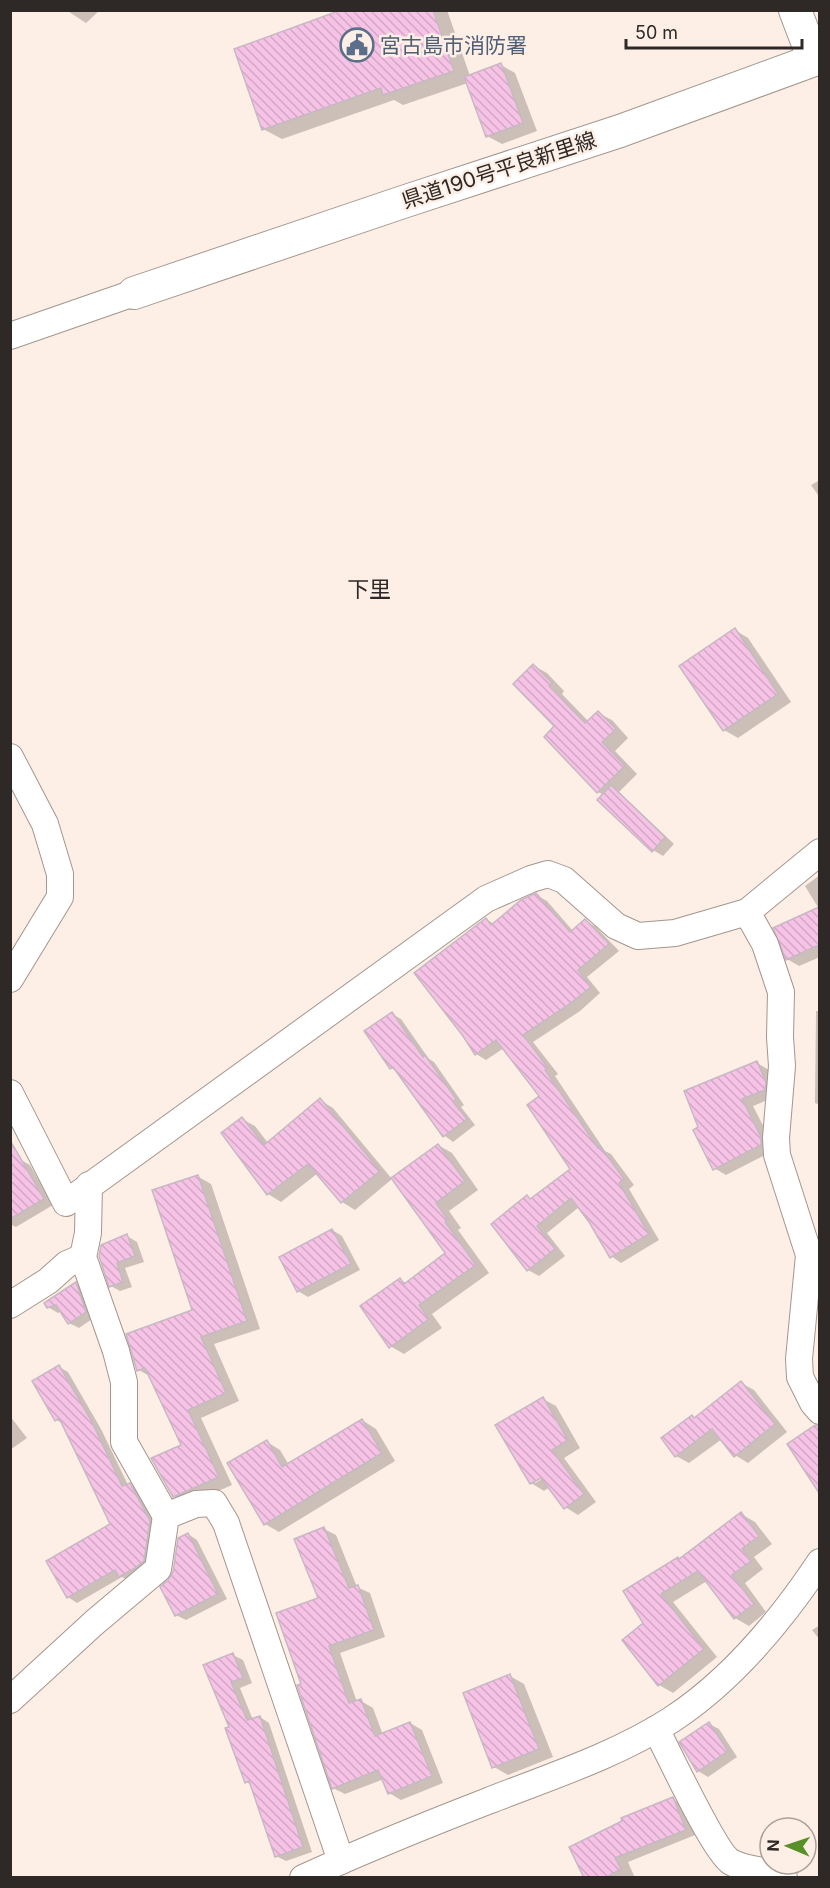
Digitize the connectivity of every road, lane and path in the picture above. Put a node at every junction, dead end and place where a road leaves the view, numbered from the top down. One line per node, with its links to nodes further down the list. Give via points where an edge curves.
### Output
1 (795, 10): 2 (main road, 県道190号平良新里線)
2 (817, 64): 3 (main road, 県道190号平良新里線)
3 (134, 293): 4 (street)
4 (10, 336)
5 (10, 757): 8 (street, via 45,824 60,874 60,897)
6 (819, 852): 7 (street)
7 (747, 912): 10 (street, via 675,933 638,936 616,926 564,880 548,874 531,879 486,899); 13 (street, via 765,944 781,992 777,1155 809,1255 800,1377)
8 (10, 979)
9 (10, 1093): 10 (street, via 66,1203)
10 (89, 1185): 11 (street)
11 (83, 1257): 12 (street); 14 (street, via 124,1382 124,1442)
12 (10, 1305)
13 (819, 1411)
14 (166, 1516): 16 (street, via 158,1569); 18 (street, via 196,1504 214,1503 226,1523)
15 (819, 1562): 17 (street, via 786,1610 741,1660 709,1691)
16 (10, 1700)
17 (656, 1729): 18 (street, via 557,1774); 20 (street, via 728,1861)
18 (341, 1861): 19 (street)
19 (303, 1878)
20 (784, 1878)

